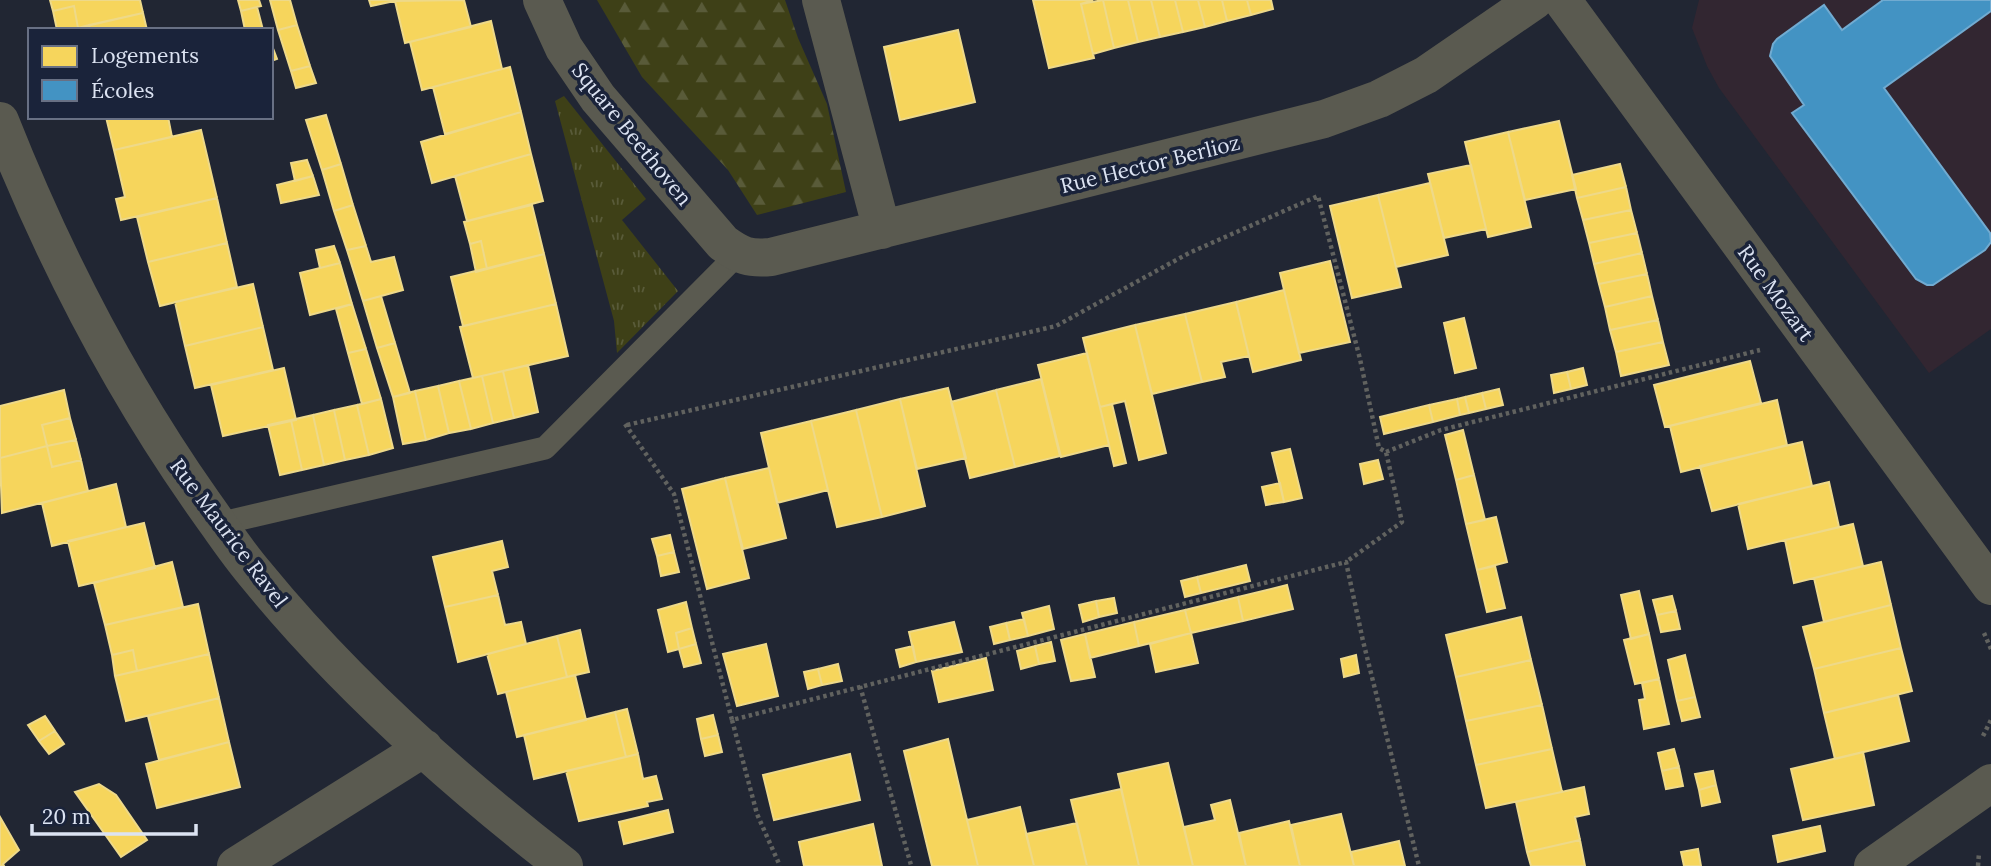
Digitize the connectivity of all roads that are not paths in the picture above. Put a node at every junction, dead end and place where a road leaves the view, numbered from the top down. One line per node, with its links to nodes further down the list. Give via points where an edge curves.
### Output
1 (542, 0): 7 (street, Square Beethoven, via 565,48 598,98 708,227)
2 (821, 0): 6 (street)
3 (1535, 0): 6 (street, Rue Hector Berlioz, via 1426,75 1352,110)
4 (1562, 0): 9 (street, Rue Mozart)
5 (0, 121): 8 (street, Rue Maurice Ravel, via 109,354)
6 (882, 230): 7 (street, Rue Hector Berlioz, via 771,257)
7 (738, 254): 8 (lane, via 545,448)
8 (218, 524): 10 (street, Rue Maurice Ravel, via 311,638)
9 (1991, 586)
10 (424, 748): 12 (street); 13 (street, Rue Maurice Ravel)
11 (1991, 783): 14 (street)
12 (236, 866)
13 (564, 866)
14 (1873, 866)

